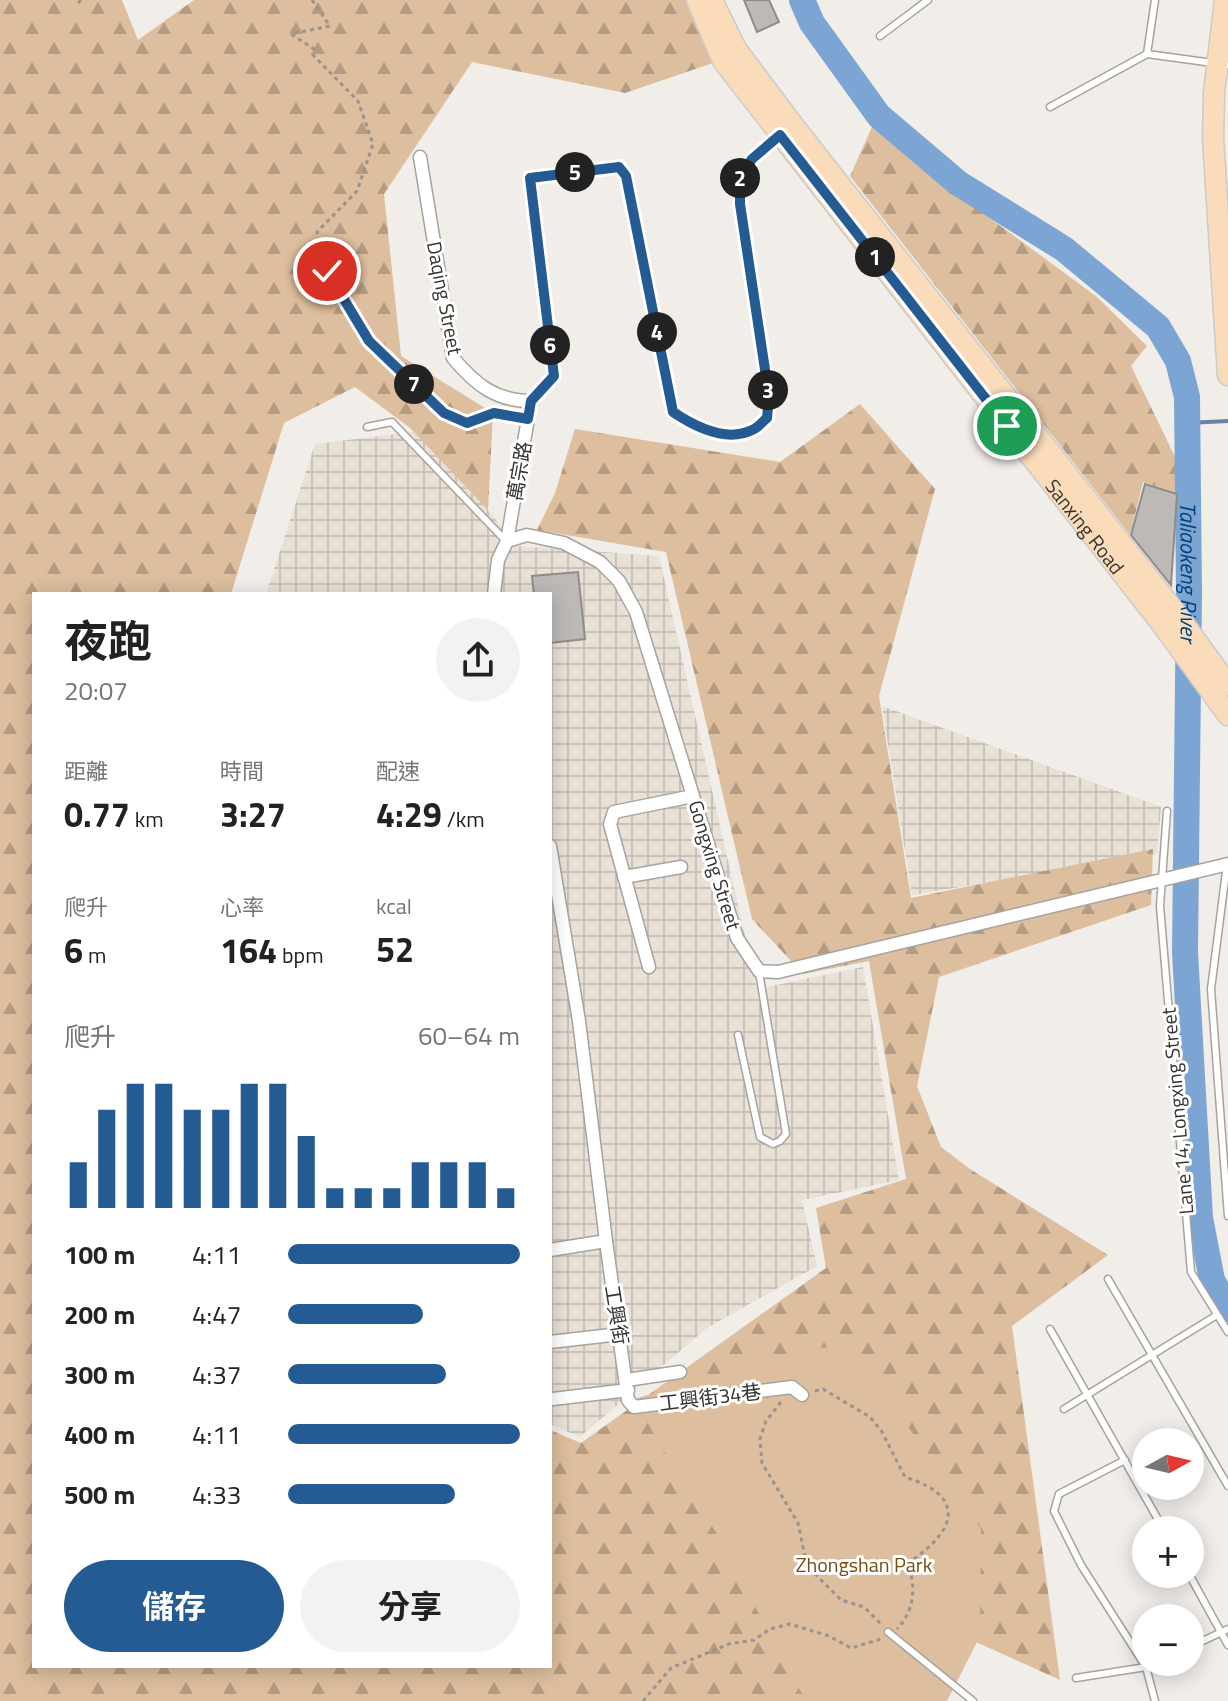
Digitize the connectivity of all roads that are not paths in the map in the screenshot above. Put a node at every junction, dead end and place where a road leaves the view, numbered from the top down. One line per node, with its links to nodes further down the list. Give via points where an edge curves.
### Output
1 (697, 0): 11 (main road, Sanxing Road, via 723,61)
2 (712, 0): 11 (main road, Sanxing Road)
3 (928, 0): 6 (lane)
4 (1155, 0): 7 (lane)
5 (1225, 0): 8 (main road)
6 (880, 36)
7 (1147, 54): 8 (lane); 9 (lane)
8 (1223, 64): 10 (main road)
9 (1050, 107)
10 (1221, 113): 13 (main road)
11 (786, 130): 15 (street, via 752,159 740,178 769,396 767,418 752,431 730,434 698,429 673,412 626,176 619,167 530,178 554,376); 19 (main road, Sanxing Road)
12 (420, 157): 15 (street, Daqing Street, via 453,358 471,379 510,401)
13 (1223, 242): 14 (main road)
14 (1228, 375)
15 (531, 401): 17 (street, 萬宗路)
16 (367, 427): 17 (lane, via 392,422)
17 (507, 541): 18 (street, via 498,560); 20 (street, Gongxing Street, via 527,535 564,543 600,562 619,581 636,612)
18 (494, 592)
19 (1226, 694)
20 (693, 796): 25 (street, via 614,812 610,824); 28 (street, Gongxing Street, via 737,938)
21 (1167, 811): 26 (lane, Lane 14, Longxing Street)
22 (552, 858): 31 (street)
23 (1227, 864): 26 (street); 30 (lane, via 1211,989)
24 (681, 867): 25 (street)
25 (624, 877): 27 (street)
26 (1162, 880): 28 (street, via 778,972); 34 (lane, Lane 14, Longxing Street, via 1191,1272)
27 (649, 967)
28 (759, 971): 29 (lane, via 786,1134 773,1144 760,1137)
29 (738, 1035)
30 (1228, 1216)
31 (606, 1241): 32 (street); 37 (street, 工興街)
32 (552, 1250)
33 (1108, 1279): 39 (lane)
34 (1217, 1315): 36 (lane, Lane 14, Longxing Street); 39 (lane)
35 (1050, 1329): 43 (lane)
36 (1228, 1332)
37 (620, 1334): 38 (street); 41 (street, 工興街)
38 (552, 1342)
39 (1152, 1355): 43 (lane); 47 (lane)
40 (680, 1372): 41 (street)
41 (628, 1385): 42 (street, 工興街34巷, via 634,1407 792,1387); 44 (street)
42 (802, 1395)
43 (1087, 1395): 45 (lane); 46 (lane)
44 (553, 1399)
45 (1064, 1409)
46 (1125, 1460): 48 (lane); 53 (lane, via 1059,1494 1054,1511)
47 (1228, 1486)
48 (1156, 1516)
49 (1198, 1588): 50 (lane)
50 (1225, 1631): 52 (lane); 54 (lane)
51 (890, 1633): 58 (lane)
52 (1204, 1641)
53 (1132, 1645)
54 (1228, 1645)
55 (1132, 1669): 57 (lane)
56 (1148, 1676): 59 (lane)
57 (1076, 1678)
58 (973, 1701)
59 (1155, 1701)

